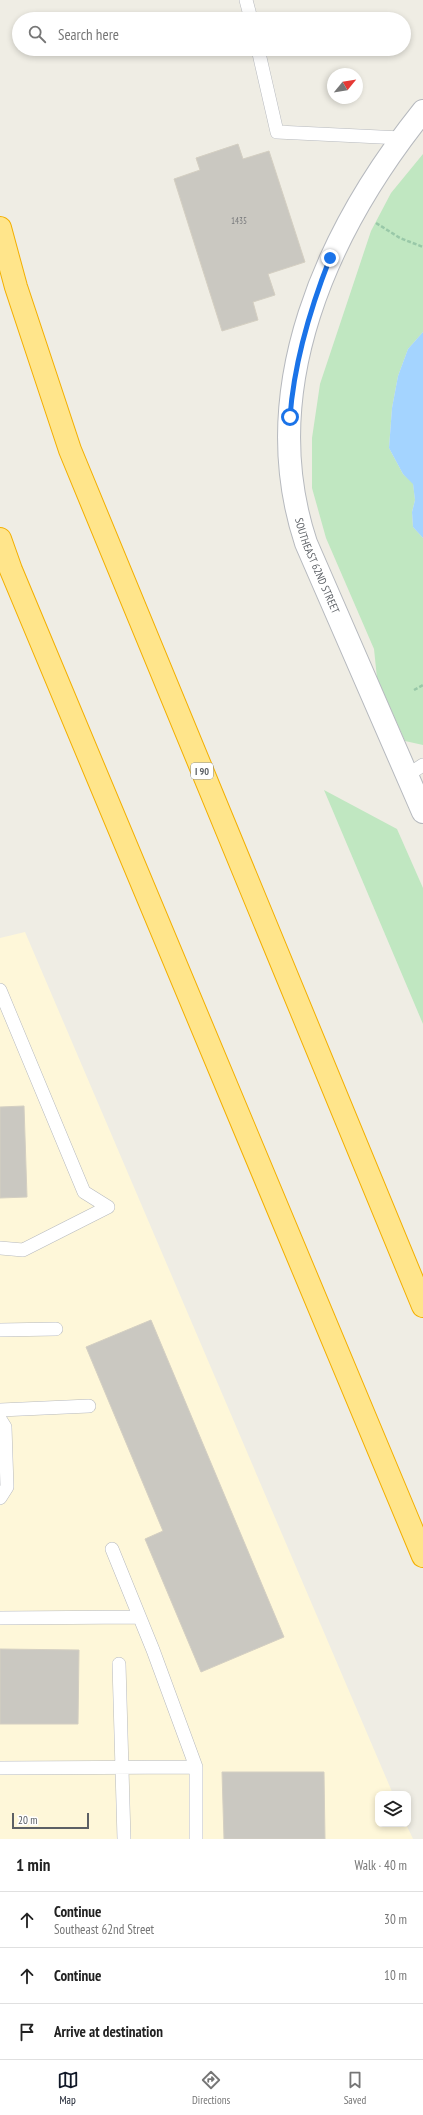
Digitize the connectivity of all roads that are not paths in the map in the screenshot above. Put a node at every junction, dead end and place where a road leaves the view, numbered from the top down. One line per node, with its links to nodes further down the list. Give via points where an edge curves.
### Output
1 (246, 0): 2 (lane)
2 (249, 12)
3 (260, 56): 5 (lane, via 277,132)
4 (423, 111): 5 (street, SOUTHEAST 62ND STREET)
5 (401, 138): 8 (street, SOUTHEAST 62ND STREET, via 379,169 339,240 313,305 300,348 291,395 289,443 294,502 313,562)
6 (0, 228): 13 (highway, I 90, via 16,287 70,450)
7 (0, 539): 21 (highway)
8 (415, 771): 9 (street, SOUTHEAST 62ND STREET)
9 (423, 812)
10 (0, 990): 11 (lane)
11 (3, 1007): 12 (lane, via 84,1192 108,1208 24,1250)
12 (0, 1248)
13 (423, 1306)
14 (56, 1329): 15 (lane)
15 (0, 1330)
16 (89, 1406): 17 (lane)
17 (0, 1410)
18 (0, 1419): 19 (lane, via 5,1427 7,1487)
19 (0, 1498)
20 (112, 1550): 22 (lane)
21 (423, 1556)
22 (139, 1617): 23 (lane); 26 (lane)
23 (0, 1618)
24 (119, 1664): 25 (lane)
25 (122, 1767): 26 (lane); 27 (lane); 28 (lane)
26 (196, 1767): 29 (lane)
27 (0, 1768)
28 (124, 1839)
29 (196, 1839)

